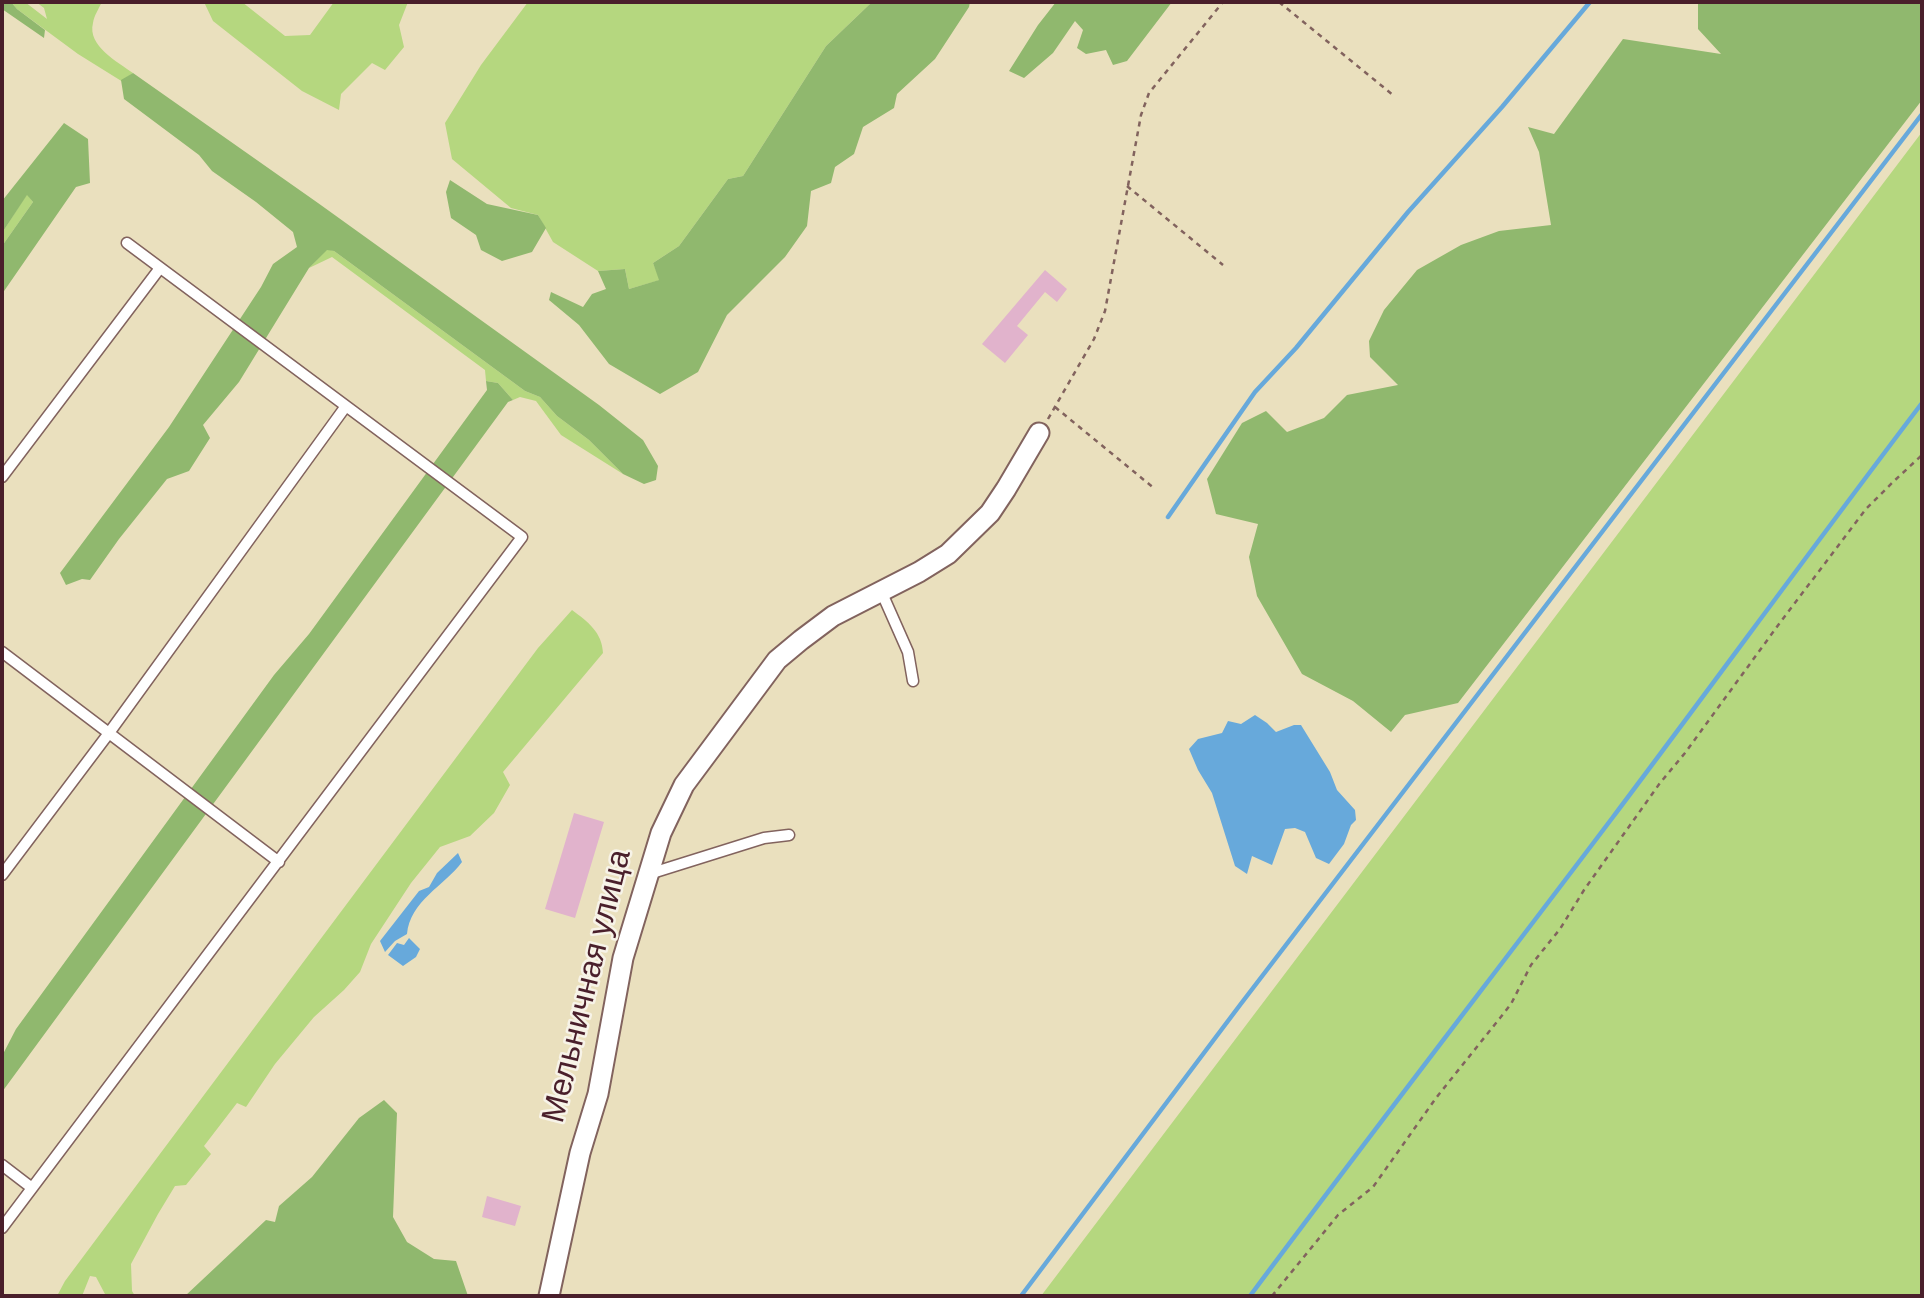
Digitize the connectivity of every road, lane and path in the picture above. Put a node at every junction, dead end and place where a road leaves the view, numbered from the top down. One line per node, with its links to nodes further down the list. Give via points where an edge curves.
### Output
1 (1223, 2): 4 (path, via 1149,93)
2 (1279, 2): 3 (path)
3 (1393, 95)
4 (1127, 187): 6 (path); 9 (path, via 1105,311)
5 (127, 243): 7 (lane)
6 (1223, 265)
7 (160, 268): 8 (lane); 12 (lane)
8 (346, 406): 17 (lane); 19 (lane, via 522,537)
9 (1055, 407): 10 (path); 13 (path)
10 (1039, 433): 14 (street, Мельничная улица, via 990,513 948,554)
11 (1922, 455): 26 (path, via 1866,509 1786,614 1531,965 1506,1011 1373,1187 1338,1215)
12 (2, 477)
13 (1155, 489)
14 (881, 591): 16 (lane, via 908,652); 20 (street, Мельничная улица, via 834,616 777,660 684,785 661,833)
15 (2, 652): 17 (lane)
16 (913, 681)
17 (109, 733): 19 (lane); 21 (lane)
18 (789, 835): 20 (lane, via 764,838)
19 (279, 862): 23 (lane)
20 (649, 874): 25 (street, Мельничная улица, via 623,958 598,1094 580,1153)
21 (2, 875)
22 (2, 1165): 23 (lane)
23 (32, 1188): 24 (lane)
24 (2, 1228)
25 (549, 1296)
26 (1272, 1296)

